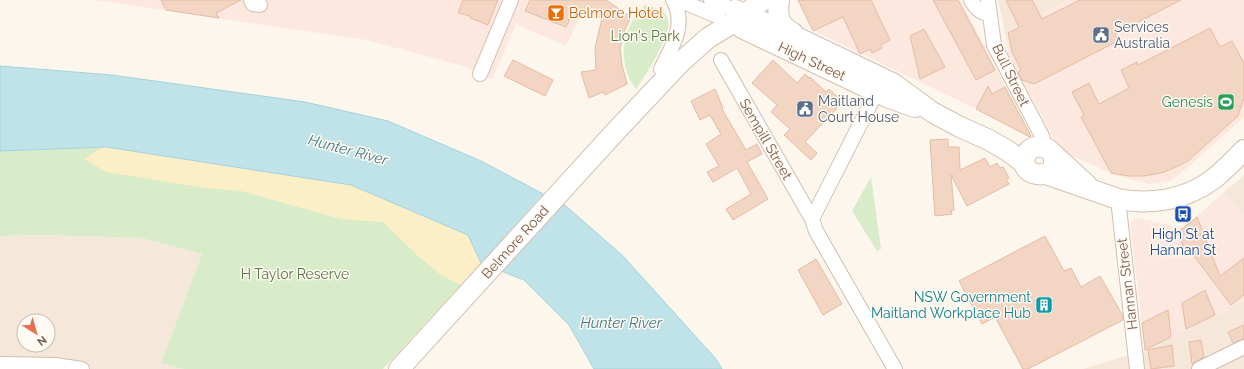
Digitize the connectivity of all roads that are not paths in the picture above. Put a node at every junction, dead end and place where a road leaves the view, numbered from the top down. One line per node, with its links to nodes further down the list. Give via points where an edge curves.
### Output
1 (511, 0): 13 (street)
2 (673, 0): 12 (street, via 679,12 679,28)
3 (679, 0): 8 (street, High Street)
4 (763, 0): 8 (main road)
5 (779, 0): 10 (main road, via 778,16 781,23)
6 (970, 0): 9 (street, via 977,10 983,14)
7 (988, 0): 9 (street, Bull Street)
8 (731, 11): 10 (main road, High Street); 12 (main road, Belmore Road, via 700,29 684,42); 14 (main road, High Street); 15 (main road, Belmore Road)
9 (990, 14): 17 (street, Bull Street, via 994,45 1042,136 1044,143)
10 (807, 42): 14 (main road, High Street)
11 (721, 60): 20 (street, Sempill Street)
12 (661, 69): 15 (main road, Belmore Road)
13 (480, 74)
14 (880, 85): 17 (main road, High Street, via 989,140); 20 (street)
15 (632, 115): 24 (main road, Belmore Road)
16 (1244, 150): 19 (main road, via 1212,180 1182,196 1160,201)
17 (1039, 153): 18 (main road); 18 (main road, via 1028,170 1032,173 1046,174)
18 (1094, 191): 19 (main road)
19 (1118, 199): 26 (street, Hannan Street)
20 (812, 219): 25 (street, Sempill Street, via 816,231)
21 (1244, 347): 27 (street)
22 (0, 364): 23 (street, via 54,365)
23 (82, 369)
24 (399, 369)
25 (895, 369)
26 (1137, 369)
27 (1199, 369)

